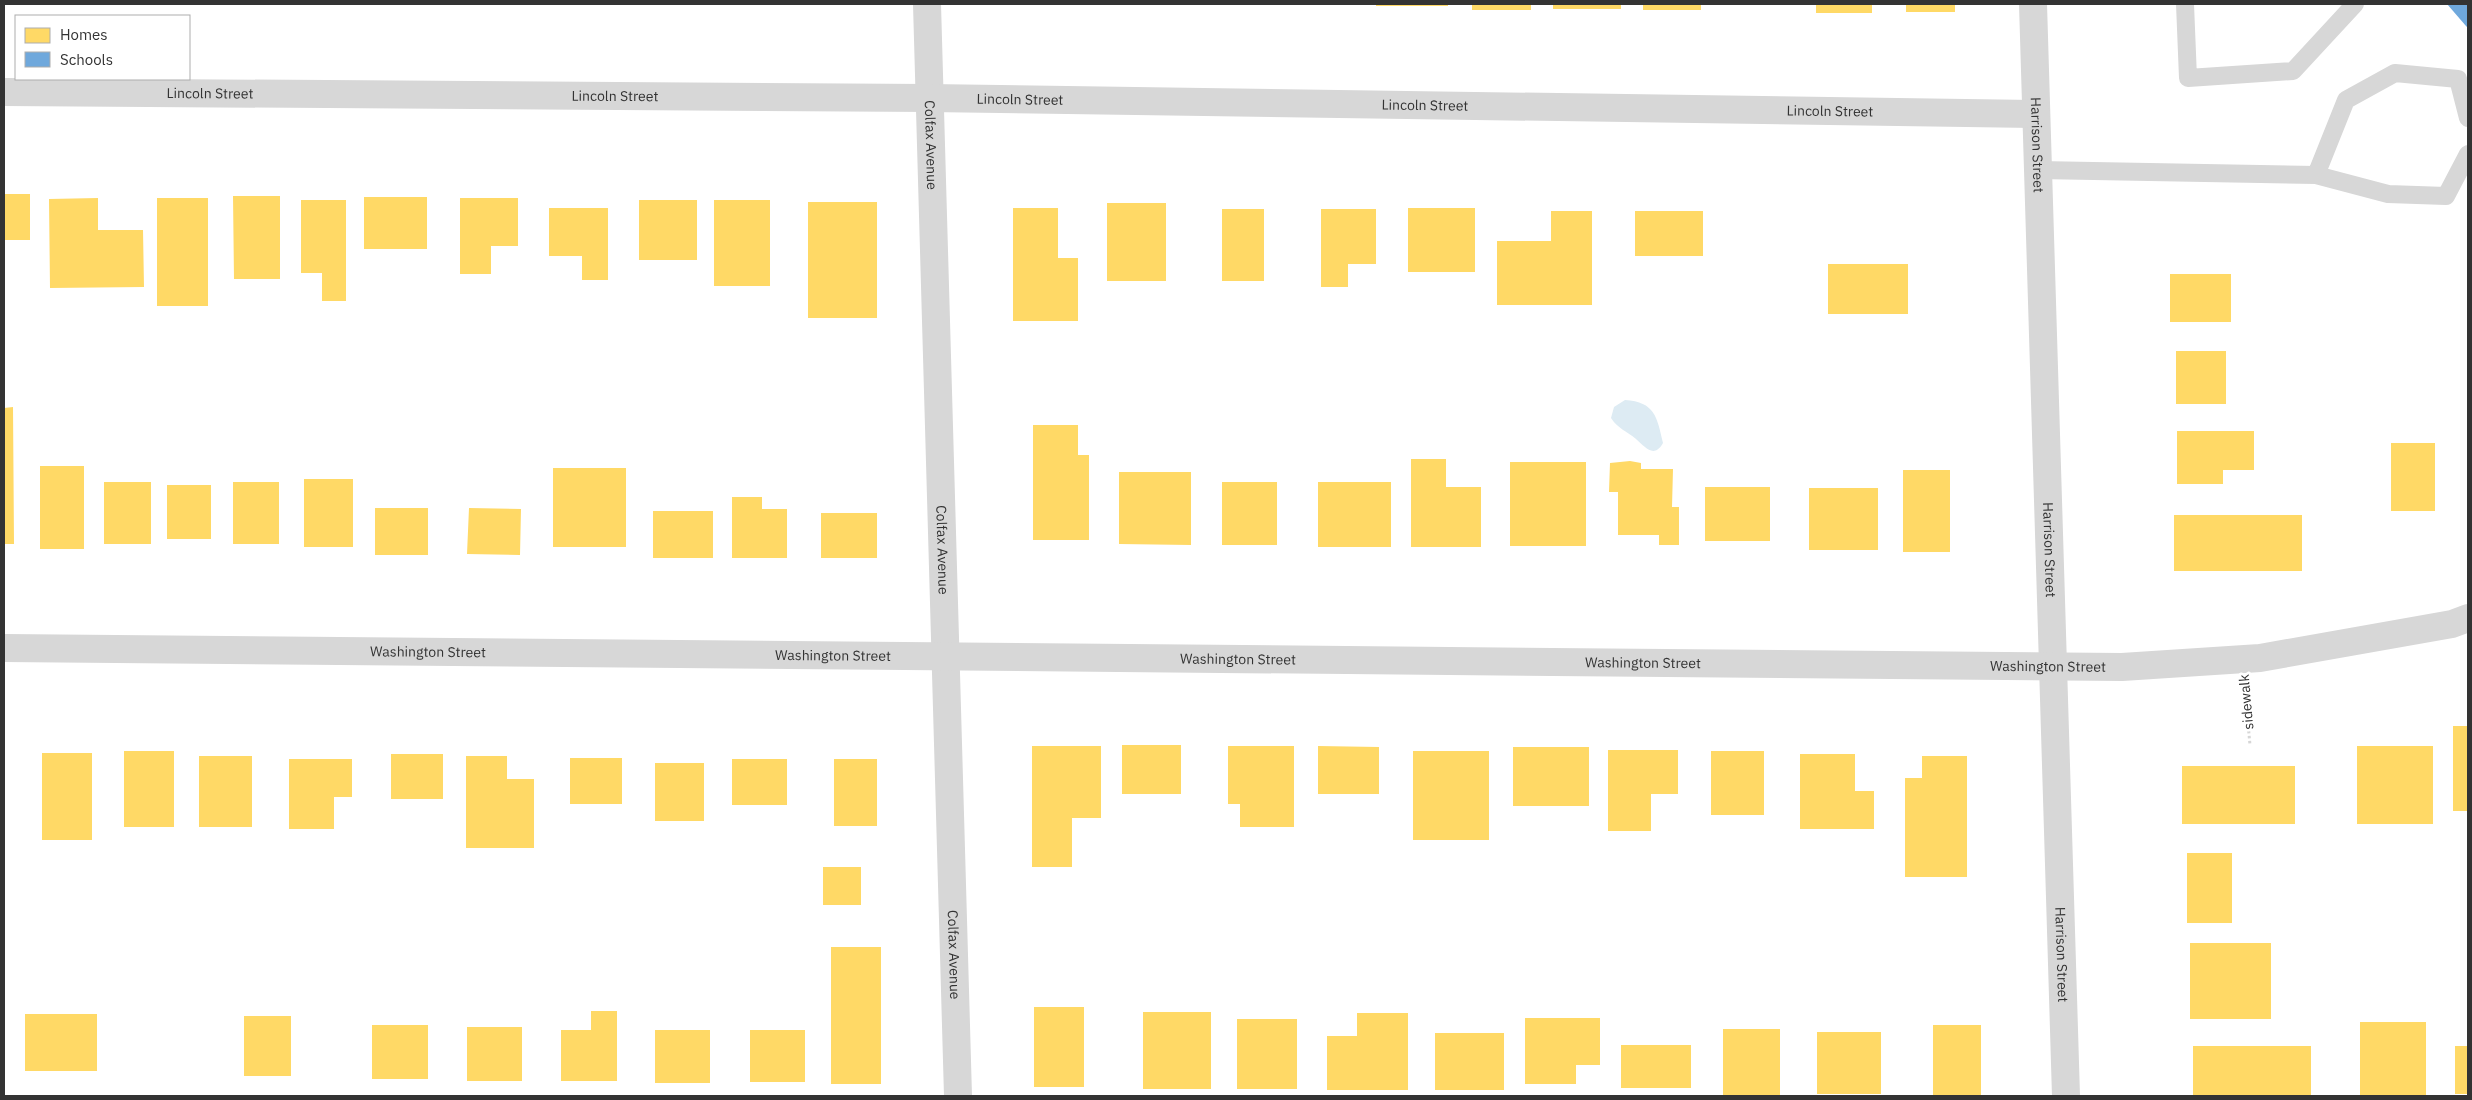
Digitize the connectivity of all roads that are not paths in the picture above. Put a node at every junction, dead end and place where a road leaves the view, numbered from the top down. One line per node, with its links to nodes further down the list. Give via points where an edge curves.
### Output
1 (927, 4): 6 (street, Colfax Avenue)
2 (2033, 4): 7 (street, Harrison Street)
3 (2185, 4): 4 (lane, via 2188,78 2293,71)
4 (2355, 4)
5 (4, 92): 6 (street, Lincoln Street)
6 (929, 98): 7 (street, Lincoln Street); 14 (street, Colfax Avenue)
7 (2036, 114): 10 (street, Harrison Street)
8 (2468, 118): 11 (lane, via 2458,79 2395,73 2346,100)
9 (2468, 154): 11 (lane, via 2446,196 2388,194)
10 (2038, 170): 11 (lane); 15 (street, Harrison Street)
11 (2316, 175)
12 (2468, 618): 15 (street, Washington Street, via 2452,624 2270,656 2122,667)
13 (4, 648): 14 (street, Washington Street)
14 (946, 655): 15 (street, Washington Street); 16 (street, Colfax Avenue)
15 (2053, 667): 17 (street, Harrison Street)
16 (958, 1096)
17 (2066, 1096)

